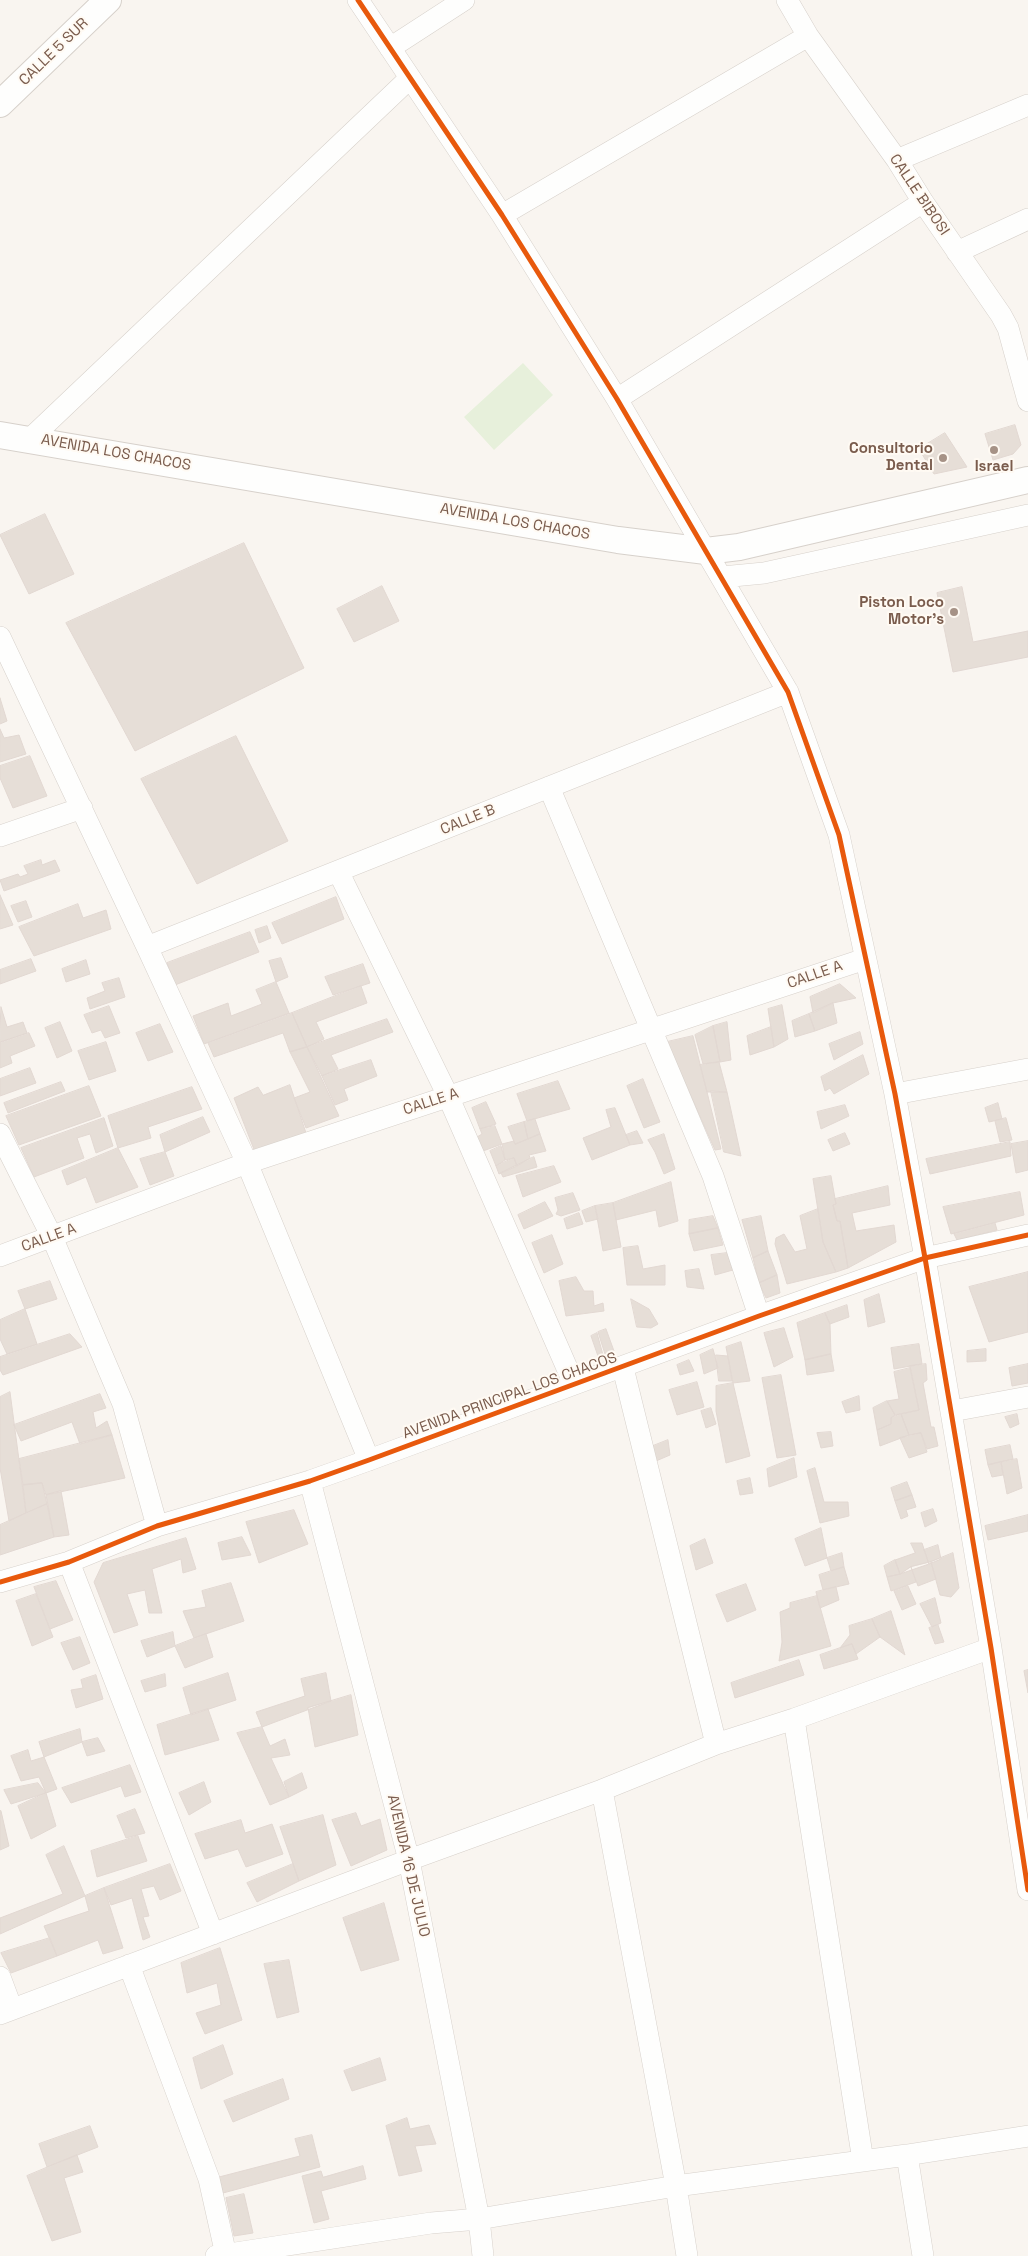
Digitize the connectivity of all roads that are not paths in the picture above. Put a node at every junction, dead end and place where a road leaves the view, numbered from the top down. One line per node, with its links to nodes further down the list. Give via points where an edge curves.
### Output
1 (108, 0): 8 (street, CALLE 5 SUR)
2 (358, 0): 6 (street)
3 (464, 0): 6 (street)
4 (787, 0): 5 (street, CALLE BIBOSI)
5 (808, 36): 10 (street, CALLE BIBOSI); 12 (street)
6 (390, 48): 7 (street)
7 (410, 78): 12 (street); 18 (street)
8 (0, 104)
9 (1028, 105): 10 (street)
10 (897, 160): 11 (street, CALLE BIBOSI)
11 (923, 202): 14 (street, CALLE BIBOSI); 15 (street)
12 (502, 216): 15 (street)
13 (1028, 219): 14 (street)
14 (957, 252): 16 (street, CALLE BIBOSI, via 1008,328)
15 (617, 399): 21 (street)
16 (1028, 401)
17 (0, 435): 18 (street, AVENIDA LOS CHACOS)
18 (31, 438): 21 (street, AVENIDA LOS CHACOS, via 608,538)
19 (1028, 480): 21 (street, AVENIDA LOS CHACOS, via 739,547)
20 (1028, 515): 22 (street, via 764,573)
21 (706, 551): 22 (street)
22 (722, 578): 24 (street)
23 (0, 637): 26 (street)
24 (788, 692): 25 (street, CALLE B); 30 (street, via 839,835)
25 (549, 787): 28 (street, CALLE B); 31 (street)
26 (82, 808): 27 (street); 29 (street)
27 (0, 836)
28 (338, 871): 29 (street, CALLE B); 34 (street)
29 (147, 947): 36 (street)
30 (865, 959): 31 (street, CALLE A); 33 (street)
31 (650, 1030): 34 (street, CALLE A); 41 (street, via 713,1176)
32 (1028, 1069): 33 (street)
33 (895, 1094): 40 (street)
34 (448, 1096): 36 (street, CALLE A); 43 (street)
35 (0, 1134): 38 (street)
36 (247, 1164): 38 (street, CALLE A); 46 (street)
37 (1028, 1234): 40 (street, AVENIDA PRINCIPAL LOS CHACOS)
38 (52, 1237): 39 (street, CALLE A); 48 (street, via 128,1416)
39 (0, 1256)
40 (925, 1258): 41 (street, AVENIDA PRINCIPAL LOS CHACOS); 45 (street)
41 (759, 1316): 42 (street, AVENIDA PRINCIPAL LOS CHACOS)
42 (623, 1368): 43 (street, AVENIDA PRINCIPAL LOS CHACOS); 53 (street)
43 (574, 1384): 46 (street, AVENIDA PRINCIPAL LOS CHACOS)
44 (1028, 1397): 45 (street)
45 (952, 1411): 51 (street)
46 (369, 1460): 47 (street, AVENIDA PRINCIPAL LOS CHACOS)
47 (310, 1481): 48 (street, AVENIDA PRINCIPAL LOS CHACOS); 56 (street, AVENIDA 16 DE JULIO)
48 (158, 1526): 49 (street, AVENIDA PRINCIPAL LOS CHACOS)
49 (69, 1562): 50 (street, AVENIDA PRINCIPAL LOS CHACOS); 58 (street)
50 (0, 1582)
51 (991, 1648): 52 (street); 55 (street)
52 (794, 1719): 53 (street); 64 (street)
53 (716, 1744): 54 (street)
54 (602, 1790): 56 (street); 65 (street)
55 (1022, 1806): 57 (street)
56 (410, 1860): 58 (street); 66 (street, AVENIDA 16 DE JULIO)
57 (1028, 1890)
58 (214, 1934): 59 (street)
59 (129, 1965): 61 (street); 67 (street, via 209,2178)
60 (0, 1977): 61 (street)
61 (6, 2011)
62 (1028, 2136): 63 (street)
63 (907, 2155): 64 (street); 70 (street)
64 (863, 2160): 65 (street)
65 (676, 2186): 66 (street); 69 (street)
66 (479, 2219): 67 (street, via 431,2223); 68 (street, AVENIDA 16 DE JULIO)
67 (221, 2256)
68 (483, 2256)
69 (687, 2256)
70 (923, 2256)

